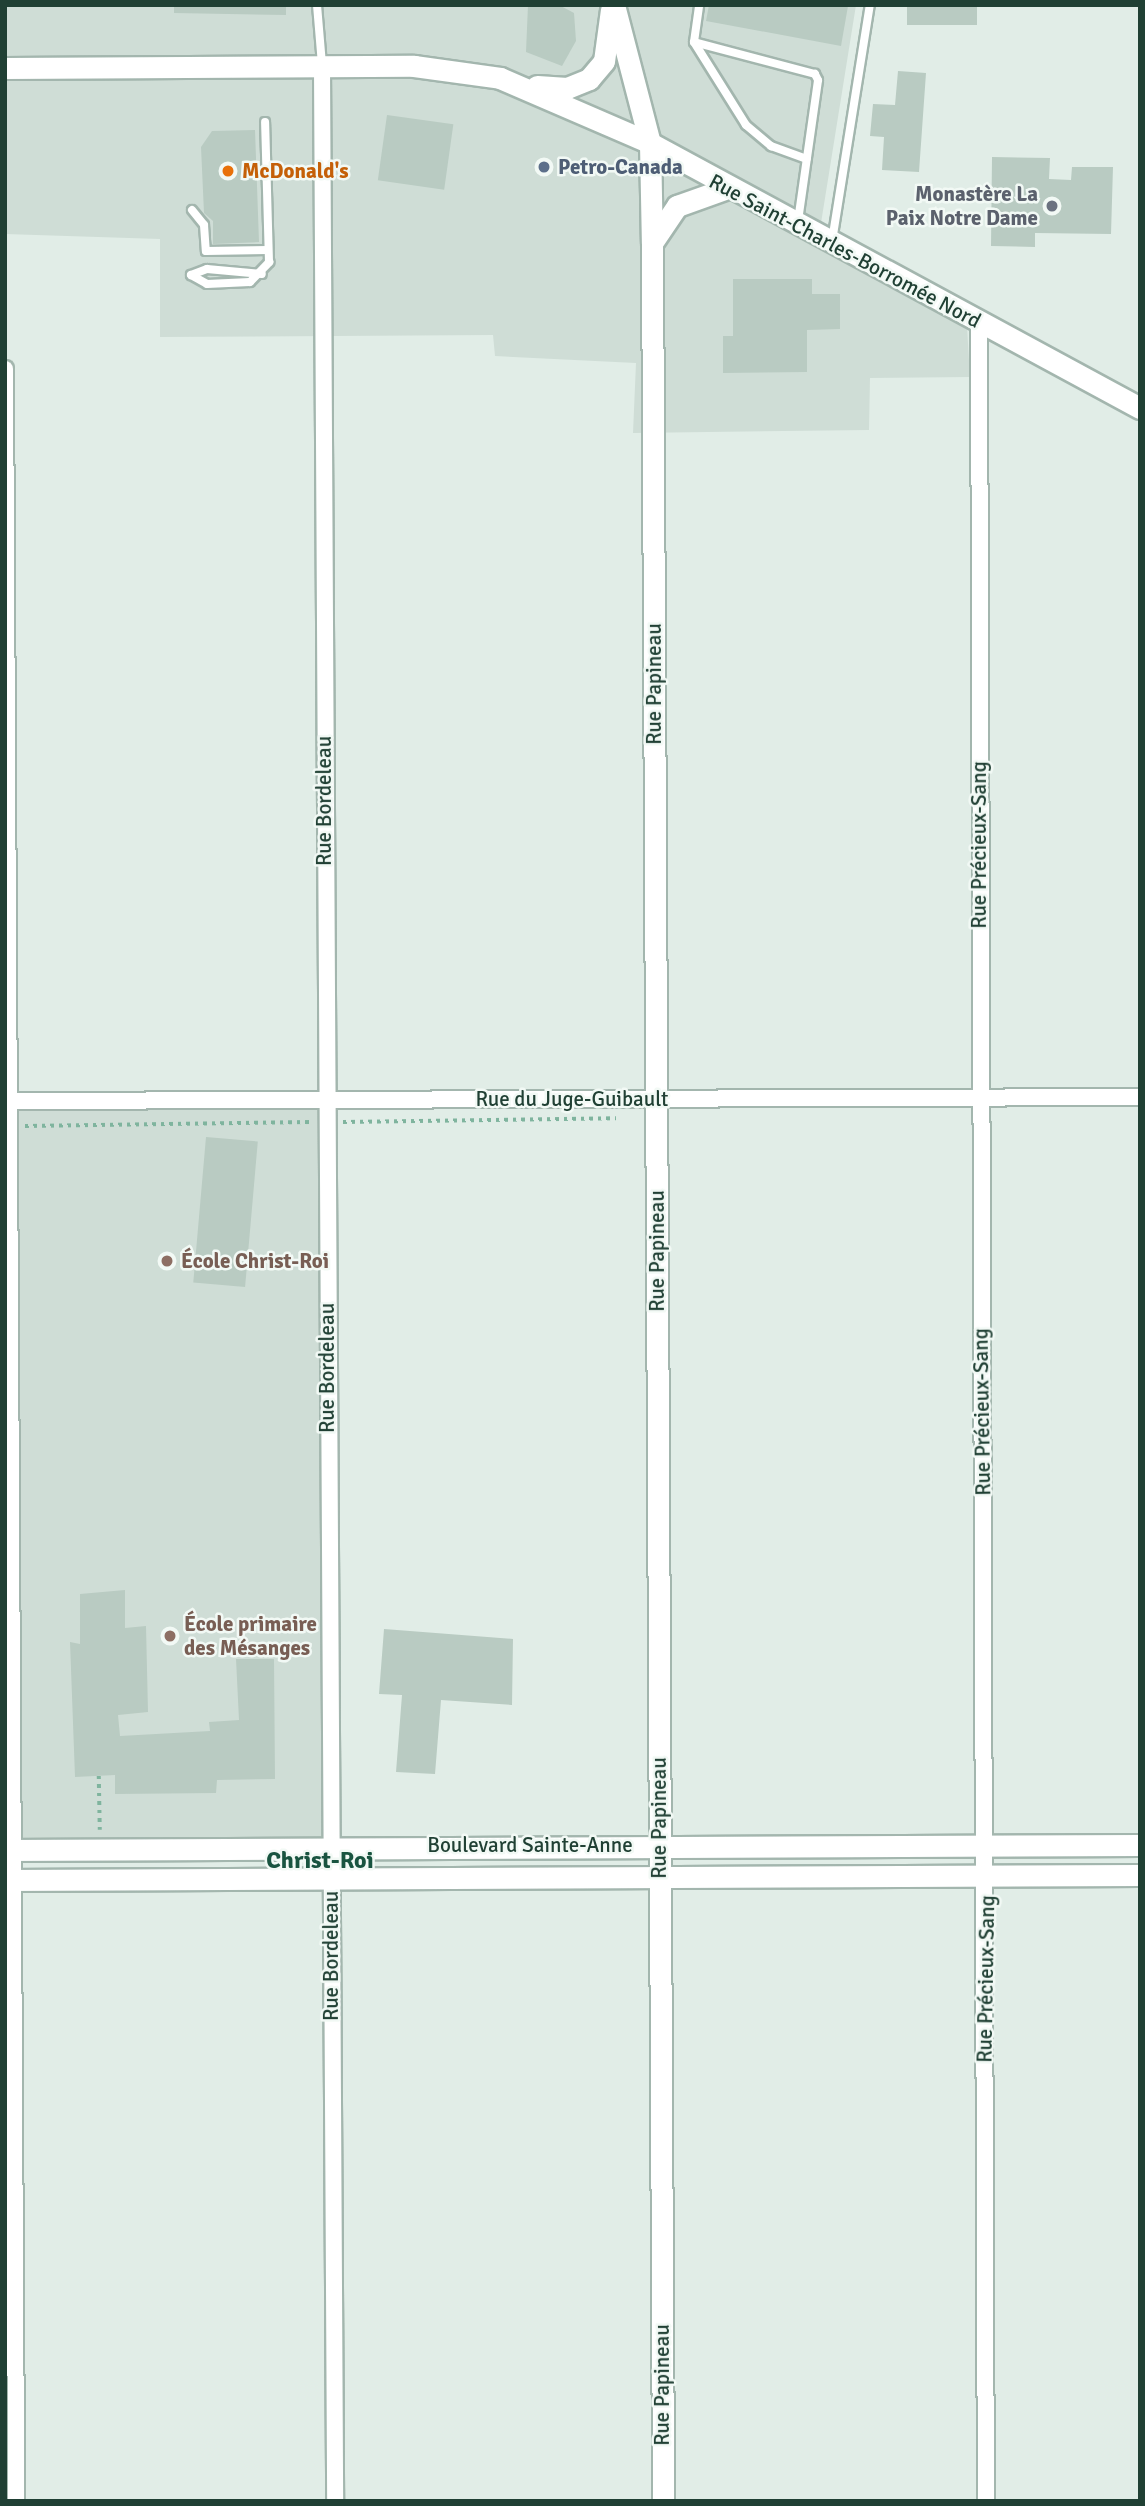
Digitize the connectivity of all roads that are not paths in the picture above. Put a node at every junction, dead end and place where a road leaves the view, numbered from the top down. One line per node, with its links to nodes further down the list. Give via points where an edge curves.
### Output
1 (317, 5): 7 (lane)
2 (613, 5): 8 (street, via 604,61 589,79 567,88); 10 (street, Rue Papineau)
3 (699, 5): 5 (lane)
4 (870, 5): 16 (lane)
5 (694, 41): 11 (lane, via 746,125 771,146); 11 (lane, via 815,74)
6 (5, 68): 7 (street, Rue Saint-Charles-Borromée Nord)
7 (322, 68): 8 (street, Rue Saint-Charles-Borromée Nord, via 459,69); 26 (street, Rue Bordeleau)
8 (524, 85): 10 (street, Rue Saint-Charles-Borromée Nord)
9 (265, 121): 17 (lane)
10 (650, 143): 12 (street, Rue Saint-Charles-Borromée Nord); 15 (street, Rue Papineau)
11 (807, 159): 14 (lane)
12 (725, 189): 14 (street, Rue Saint-Charles-Borromée Nord); 15 (street, via 677,206)
13 (192, 211): 17 (lane, via 204,225 206,251)
14 (797, 227): 16 (street, Rue Saint-Charles-Borromée Nord)
15 (652, 243): 25 (street, Rue Papineau)
16 (831, 245): 19 (street, Rue Saint-Charles-Borromée Nord)
17 (268, 250): 18 (lane)
18 (262, 274): 18 (lane, via 250,282 207,284 191,275 207,269)
19 (979, 323): 21 (street, Rue Saint-Charles-Borromée Nord); 23 (street, Rue Précieux-Sang)
20 (5, 369): 22 (street)
21 (1140, 408)
22 (7, 588): 27 (street)
23 (979, 1097): 24 (street, Rue du Juge-Guibault); 25 (street, Rue du Juge-Guibault); 31 (street, Rue Précieux-Sang)
24 (1140, 1097)
25 (656, 1099): 26 (street, Rue du Juge-Guibault); 28 (street, Rue Papineau)
26 (324, 1100): 27 (street, Rue du Juge-Guibault); 30 (street, Rue Bordeleau)
27 (7, 1101): 32 (street)
28 (660, 1845): 30 (street, Boulevard Sainte-Anne); 31 (street, Boulevard Sainte-Anne); 33 (street, Rue Papineau)
29 (1140, 1845): 31 (street, Boulevard Sainte-Anne)
30 (330, 1846): 32 (street, Boulevard Sainte-Anne); 36 (street, Rue Bordeleau)
31 (986, 1846): 34 (street, Rue Précieux-Sang)
32 (9, 1850): 37 (street)
33 (660, 1874): 34 (street, Boulevard Sainte-Anne); 36 (street, Boulevard Sainte-Anne); 40 (street, Rue Papineau)
34 (987, 1875): 35 (street, Boulevard Sainte-Anne); 41 (street, Rue Précieux-Sang)
35 (1140, 1875)
36 (330, 1876): 37 (street, Boulevard Sainte-Anne); 39 (street, Rue Bordeleau)
37 (9, 1880): 38 (street)
38 (16, 2501)
39 (335, 2501)
40 (663, 2501)
41 (986, 2501)

